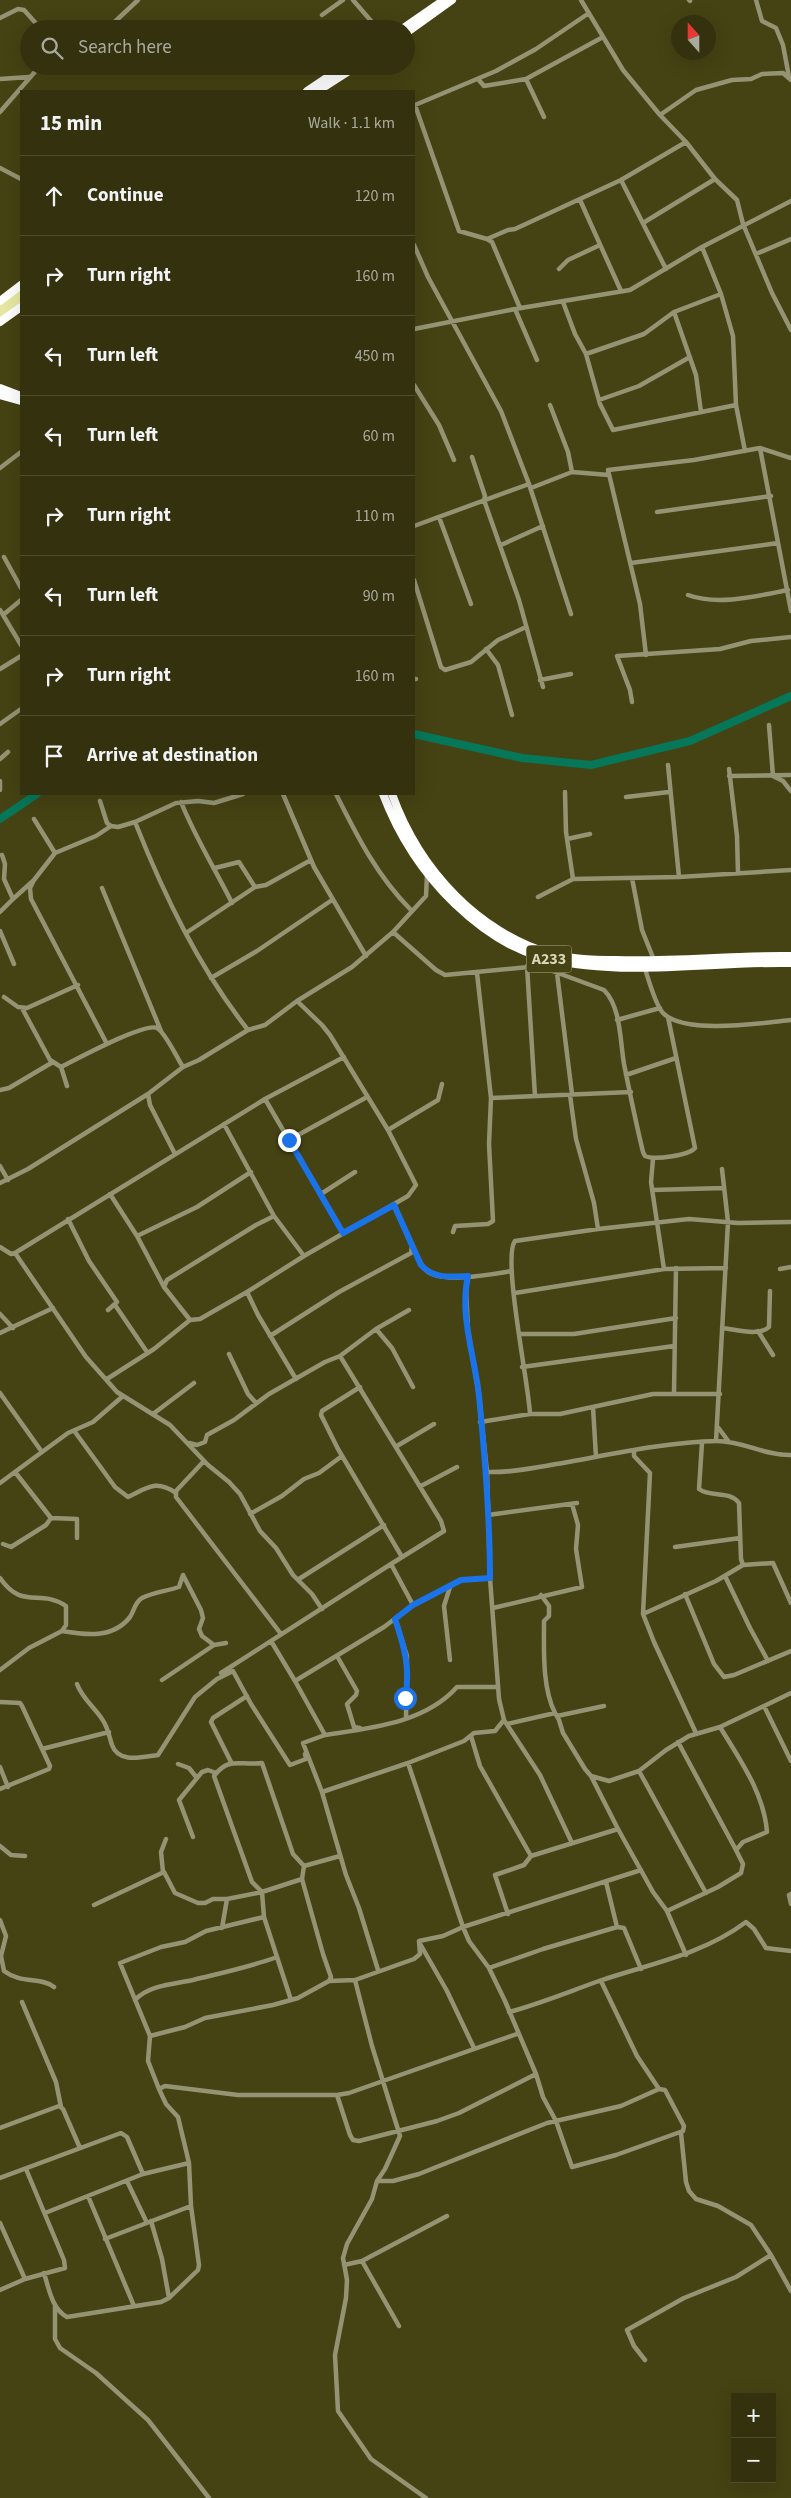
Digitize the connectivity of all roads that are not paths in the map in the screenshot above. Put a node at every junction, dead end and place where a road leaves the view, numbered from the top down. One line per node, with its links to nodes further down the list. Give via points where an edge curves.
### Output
1 (138, 0): 12 (street)
2 (343, 0): 9 (street)
3 (353, 0): 13 (street)
4 (444, 0): 14 (highway)
5 (452, 0): 15 (highway)
6 (581, 0): 8 (street)
7 (756, 0): 22 (street, via 762,21 776,28)
8 (590, 13): 16 (street); 23 (street, via 536,49)
9 (322, 15)
10 (0, 18): 11 (street, via 18,9 24,10)
11 (33, 20)
12 (117, 20)
13 (370, 20)
14 (415, 20)
15 (415, 27)
16 (603, 37): 21 (street); 29 (street, via 623,70)
17 (331, 75): 24 (highway)
18 (343, 75): 25 (highway)
19 (29, 77): 20 (street); 28 (street)
20 (0, 79)
21 (526, 79): 23 (street, via 484,86); 30 (street)
22 (790, 79): 29 (street, via 783,73 732,80 696,90)
23 (478, 80): 26 (street)
24 (308, 90)
25 (320, 90)
26 (415, 105)
27 (415, 108): 40 (street, via 459,231)
28 (0, 112)
29 (660, 115): 31 (street)
30 (544, 117)
31 (686, 142): 34 (street); 35 (street)
32 (0, 168): 33 (street)
33 (20, 178)
34 (714, 179): 38 (street); 39 (street, via 736,200)
35 (621, 180): 36 (street); 38 (street)
36 (580, 200): 40 (street); 42 (street)
37 (791, 201): 39 (street)
38 (644, 223): 47 (street)
39 (743, 224): 44 (street); 45 (street)
40 (487, 239): 57 (street, via 492,242)
41 (791, 239): 45 (street)
42 (600, 245): 46 (street, via 568,260); 49 (street)
43 (415, 247): 60 (street)
44 (702, 247): 47 (street); 51 (street)
45 (756, 254): 63 (street)
46 (560, 269)
47 (666, 269): 49 (street, via 630,290)
48 (20, 286): 53 (highway)
49 (621, 291): 54 (street)
50 (20, 293): 55 (main road)
51 (721, 294): 58 (street); 74 (street, via 733,336)
52 (20, 299): 59 (main road)
53 (0, 301)
54 (563, 302): 57 (street); 64 (street)
55 (0, 308)
56 (20, 308): 61 (highway)
57 (518, 308): 60 (street); 66 (street)
58 (674, 312): 64 (street, via 644,334); 65 (street)
59 (0, 315)
60 (452, 320): 62 (street); 85 (street, via 501,411)
61 (0, 322)
62 (415, 329)
63 (791, 330)
64 (586, 354): 71 (street)
65 (690, 357): 71 (street, via 639,386); 75 (street)
66 (537, 360)
67 (415, 386): 81 (street, via 439,425)
68 (0, 388): 70 (highway)
69 (0, 395): 72 (highway)
70 (20, 396)
71 (599, 400): 75 (street, via 613,430)
72 (20, 402)
73 (550, 405): 83 (street)
74 (736, 405): 75 (street); 77 (street)
75 (701, 412)
76 (760, 448): 77 (street); 80 (street); 86 (street)
77 (745, 451): 84 (street, via 608,470)
78 (20, 453): 82 (street)
79 (472, 457): 87 (street)
80 (791, 458)
81 (454, 460)
82 (0, 468)
83 (572, 472): 84 (street); 85 (street)
84 (609, 475): 95 (street)
85 (530, 486): 87 (street); 91 (street)
86 (771, 496): 88 (street); 92 (street)
87 (484, 500): 89 (street); 93 (street)
88 (657, 512)
89 (439, 517): 90 (street); 101 (street)
90 (415, 526)
91 (544, 526): 93 (street); 104 (street)
92 (778, 543): 95 (street); 98 (street)
93 (501, 544): 105 (street)
94 (4, 557): 97 (street)
95 (631, 563): 109 (street)
96 (415, 583): 108 (street, via 441,667 445,670 471,662)
97 (20, 586)
98 (788, 590): 99 (street, via 736,598); 102 (street)
99 (688, 595)
100 (20, 601): 103 (street)
101 (471, 604)
102 (791, 611)
103 (1, 613): 107 (street)
104 (571, 614)
105 (526, 627): 108 (street); 113 (street)
106 (791, 637): 109 (street, via 751,641 720,649)
107 (20, 643)
108 (486, 648): 117 (street, via 498,665)
109 (646, 655): 115 (street, via 617,656)
110 (20, 657): 111 (street)
111 (0, 669)
112 (571, 674): 113 (street)
113 (540, 680): 114 (street)
114 (543, 687)
115 (632, 702)
116 (20, 710): 118 (street)
117 (512, 715)
118 (0, 724)
119 (769, 725): 126 (street)
120 (8, 752): 121 (street)
121 (0, 758)
122 (668, 765): 131 (street)
123 (729, 769): 125 (street)
124 (791, 775): 126 (street)
125 (729, 776): 126 (street); 150 (street)
126 (773, 776): 129 (street, via 783,781)
127 (0, 781): 128 (street)
128 (0, 790)
129 (791, 791)
130 (565, 792): 144 (street)
131 (669, 792): 137 (street); 152 (street)
132 (240, 795): 139 (street, via 214,803)
133 (284, 795): 147 (street)
134 (337, 795): 162 (street, via 372,862 391,890)
135 (384, 795): 151 (highway, A233, via 404,838)
136 (392, 795): 172 (highway, A233, via 409,835 427,864 466,906 489,924 514,939 549,953)
137 (626, 797)
138 (100, 801): 142 (street, via 107,824)
139 (181, 802): 141 (street); 148 (street, via 188,824)
140 (34, 819): 145 (street)
141 (134, 822): 142 (street); 166 (street)
142 (111, 826): 145 (street)
143 (590, 834): 144 (street)
144 (567, 839): 155 (street)
145 (55, 853): 154 (street)
146 (2, 855): 159 (street, via 4,879)
147 (311, 860): 157 (street); 160 (street)
148 (215, 868): 157 (street, via 239,862); 161 (street)
149 (791, 870): 150 (street)
150 (738, 873): 152 (street)
151 (428, 875): 162 (street, via 428,893); 172 (highway, A233, via 462,911 486,930 536,956 598,966)
152 (679, 877): 153 (street)
153 (632, 878): 155 (street); 169 (street, via 642,930)
154 (34, 880): 159 (street); 177 (street, via 30,888 31,899)
155 (573, 880): 158 (street)
156 (102, 888): 186 (street)
157 (255, 888): 161 (street)
158 (538, 897)
159 (13, 899): 163 (street)
160 (332, 900): 167 (street); 176 (street)
161 (232, 903): 166 (street)
162 (411, 910): 165 (street)
163 (0, 912)
164 (0, 931): 171 (street)
165 (393, 932): 167 (street); 174 (street, via 441,973 451,976)
166 (186, 933): 176 (street)
167 (366, 956): 179 (street)
168 (791, 956): 169 (highway, A233)
169 (654, 961): 172 (highway, A233)
170 (791, 963): 172 (highway, A233)
171 (14, 964)
172 (644, 964): 181 (street)
173 (527, 966): 174 (street); 175 (street, via 539,966); 200 (street)
174 (477, 973): 202 (street)
175 (557, 973): 183 (street, via 604,990 610,997); 199 (street)
176 (211, 978): 185 (street)
177 (78, 984): 180 (street); 187 (street)
178 (4, 997): 180 (street)
179 (296, 1001): 185 (street, via 265,1024); 188 (street, via 322,1025)
180 (22, 1008): 190 (street)
181 (660, 1008): 182 (street); 183 (street)
182 (668, 1017): 184 (street, via 703,1026); 189 (street)
183 (617, 1020): 193 (street)
184 (791, 1020)
185 (248, 1030): 192 (street)
186 (162, 1032): 187 (street, via 149,1027); 192 (street)
187 (107, 1044): 191 (street)
188 (344, 1057): 201 (street); 203 (street)
189 (676, 1058): 193 (street); 208 (street, via 694,1148 687,1153)
190 (52, 1062): 191 (street); 196 (street, via 9,1088)
191 (61, 1067): 195 (street)
192 (183, 1067): 198 (street)
193 (626, 1075): 197 (street)
194 (442, 1084): 205 (street, via 438,1100)
195 (67, 1086)
196 (0, 1090)
197 (631, 1092): 199 (street); 208 (street, via 643,1152)
198 (148, 1094): 207 (street, via 150,1105); 213 (street)
199 (571, 1095): 200 (street); 225 (street, via 576,1139)
200 (535, 1096): 202 (street)
201 (368, 1097): 205 (street); 206 (street)
202 (491, 1098): 226 (street, via 493,1221 455,1226)
203 (265, 1099): 204 (street); 206 (street)
204 (224, 1124): 207 (street); 211 (street)
205 (388, 1130): 219 (street, via 416,1186 412,1193)
206 (289, 1140): 218 (street)
207 (175, 1154): 217 (street)
208 (652, 1159): 216 (street)
209 (0, 1166): 213 (street)
210 (722, 1169): 215 (street)
211 (251, 1172): 220 (street); 228 (street, via 189,1211)
212 (355, 1172): 218 (street)
213 (8, 1180): 214 (street)
214 (0, 1183)
215 (724, 1188): 216 (street); 222 (street)
216 (652, 1190): 224 (street)
217 (110, 1194): 221 (street); 228 (street)
218 (321, 1194): 227 (street)
219 (394, 1205): 227 (street); 229 (street)
220 (274, 1216): 232 (street); 241 (street)
221 (68, 1219): 231 (street); 246 (street, via 89,1261 114,1296)
222 (728, 1222): 223 (street); 224 (street, via 689,1220); 235 (street)
223 (791, 1222)
224 (658, 1223): 225 (street); 237 (street)
225 (598, 1229): 238 (street, via 515,1242 511,1248)
226 (453, 1232)
227 (343, 1233): 232 (street)
228 (137, 1236): 240 (street)
229 (412, 1246): 239 (street, via 421,1265 435,1276); 259 (street, via 411,1253 339,1292)
230 (0, 1247): 231 (street)
231 (15, 1253): 247 (street)
232 (304, 1256): 244 (street)
233 (791, 1267): 236 (street)
234 (676, 1268): 235 (street); 237 (street); 251 (street)
235 (726, 1268): 254 (street)
236 (780, 1269)
237 (664, 1270): 245 (street)
238 (512, 1271): 239 (street); 245 (street)
239 (468, 1276): 279 (street, via 468,1330)
240 (159, 1278): 241 (street); 242 (street)
241 (167, 1280): 242 (street)
242 (164, 1287): 252 (street)
243 (770, 1291): 256 (street, via 769,1327)
244 (248, 1292): 252 (street, via 200,1319); 259 (street)
245 (515, 1293): 258 (street)
246 (115, 1305): 248 (street); 261 (street)
247 (53, 1308): 253 (street); 266 (street, via 86,1357)
248 (108, 1310)
249 (409, 1310): 255 (street)
250 (0, 1314): 253 (street)
251 (676, 1318): 258 (street, via 574,1334); 260 (street)
252 (190, 1320): 261 (street)
253 (13, 1328): 257 (street)
254 (722, 1328): 256 (street); 273 (street)
255 (376, 1329): 264 (street); 270 (street, via 392,1348)
256 (758, 1332): 263 (street)
257 (0, 1333)
258 (519, 1334): 265 (street)
259 (270, 1336): 267 (street)
260 (674, 1346): 265 (street); 272 (street)
261 (147, 1352): 266 (street)
262 (229, 1354): 275 (street, via 248,1394)
263 (773, 1355)
264 (340, 1356): 267 (street); 269 (street)
265 (522, 1367): 278 (street)
266 (107, 1379): 274 (street)
267 (296, 1379): 275 (street)
268 (194, 1383): 277 (street)
269 (360, 1387): 288 (street); 293 (street, via 322,1410 321,1415)
270 (413, 1387)
271 (0, 1393): 290 (street)
272 (674, 1393): 273 (street); 276 (street, via 624,1399)
273 (720, 1394): 281 (street)
274 (124, 1396): 277 (street); 282 (street, via 93,1422)
275 (256, 1403): 286 (street)
276 (593, 1407): 278 (street, via 560,1414); 294 (street)
277 (153, 1414): 285 (street)
278 (530, 1414): 279 (street)
279 (480, 1422): 298 (street)
280 (434, 1424): 288 (street)
281 (716, 1426): 283 (street); 284 (street)
282 (75, 1432): 290 (street, via 68,1433); 301 (street, via 115,1487 128,1498 160,1485)
283 (716, 1441): 284 (street); 287 (street)
284 (729, 1442): 292 (street, via 778,1456)
285 (188, 1443): 286 (street); 291 (street)
286 (201, 1443): 291 (street)
287 (702, 1443): 289 (street); 307 (street, via 699,1489 737,1500)
288 (397, 1446): 300 (street)
289 (634, 1450): 294 (street); 324 (street, via 634,1456 650,1473)
290 (42, 1452): 297 (street)
291 (198, 1454): 295 (street)
292 (791, 1455)
293 (342, 1456): 302 (street); 305 (street)
294 (596, 1457): 298 (street, via 535,1468)
295 (204, 1461): 301 (street); 302 (street, via 234,1488)
296 (457, 1467): 300 (street)
297 (16, 1472): 299 (street); 304 (street)
298 (487, 1472): 303 (street)
299 (0, 1483)
300 (421, 1486): 310 (street, via 444,1531)
301 (176, 1493): 327 (street)
302 (250, 1514): 316 (street)
303 (488, 1515): 315 (street); 319 (street, via 575,1503 578,1525 576,1549 582,1587)
304 (51, 1518): 306 (street, via 77,1519); 308 (street, via 46,1525 11,1546)
305 (384, 1525): 310 (street); 316 (street)
306 (77, 1538)
307 (740, 1538): 309 (street); 312 (street)
308 (3, 1544)
309 (675, 1547)
310 (402, 1557): 311 (street)
311 (391, 1564): 321 (street); 323 (street)
312 (743, 1565): 313 (street); 320 (street, via 773,1563)
313 (725, 1576): 318 (street); 334 (street)
314 (0, 1578): 326 (street, via 16,1595 41,1597 66,1606 66,1624)
315 (490, 1578): 317 (street, via 461,1580); 322 (street)
316 (299, 1579): 323 (street)
317 (450, 1588): 321 (street); 333 (street, via 444,1606)
318 (685, 1594): 324 (street); 334 (street, via 714,1664 724,1676)
319 (541, 1595): 322 (street); 346 (street, via 549,1606 549,1616 544,1621 544,1650 549,1701)
320 (791, 1603)
321 (413, 1605): 325 (street)
322 (492, 1608): 340 (street)
323 (322, 1609): 327 (street)
324 (643, 1614): 352 (street)
325 (395, 1619): 332 (street); 347 (street, via 407,1656)
326 (62, 1631): 330 (street, via 87,1636 118,1628 141,1598 179,1587 183,1575 201,1610 203,1618 199,1629 202,1636); 335 (street, via 29,1648)
327 (281, 1634): 328 (street)
328 (271, 1641): 336 (street); 338 (street)
329 (226, 1643): 330 (street)
330 (214, 1645): 337 (street)
331 (791, 1651): 334 (street)
332 (337, 1656): 338 (street); 349 (street, via 357,1691 347,1704 354,1727)
333 (450, 1660)
334 (768, 1661)
335 (0, 1670)
336 (221, 1673)
337 (162, 1680)
338 (295, 1680): 353 (street)
339 (77, 1684): 351 (street)
340 (498, 1687): 347 (street, via 457,1686 436,1706); 348 (street)
341 (791, 1693): 345 (street)
342 (247, 1696): 351 (street, via 233,1671 217,1679 195,1698 158,1755 130,1759 121,1756 112,1747); 356 (street, via 290,1765 306,1759); 359 (street, via 211,1722)
343 (0, 1702): 357 (street, via 20,1703)
344 (604, 1706): 346 (street)
345 (764, 1706): 350 (street); 358 (street)
346 (556, 1714): 348 (street); 365 (street, via 572,1749)
347 (406, 1718): 349 (street)
348 (505, 1722): 354 (street, via 494,1731); 373 (street, via 540,1775)
349 (380, 1726): 353 (street)
350 (720, 1727): 352 (street); 375 (street, via 755,1787 766,1820 767,1832 743,1842)
351 (109, 1732): 357 (street)
352 (696, 1733): 355 (street)
353 (325, 1736): 356 (street)
354 (471, 1736): 360 (street); 378 (street, via 480,1766)
355 (678, 1742): 363 (street); 375 (street)
356 (303, 1743): 369 (street)
357 (42, 1749): 367 (street, via 49,1769)
358 (791, 1761)
359 (231, 1762): 364 (street, via 221,1766); 379 (street, via 262,1763 293,1854)
360 (408, 1763): 369 (street); 394 (street)
361 (178, 1764): 366 (street, via 189,1768)
362 (0, 1767): 367 (street)
363 (639, 1771): 365 (street, via 609,1781); 385 (street)
364 (216, 1773): 366 (street, via 208,1770); 384 (street, via 214,1776 252,1882)
365 (591, 1776): 370 (street)
366 (197, 1778): 371 (street, via 180,1800)
367 (8, 1786): 368 (street)
368 (0, 1789)
369 (322, 1792): 377 (street)
370 (618, 1829): 373 (street); 380 (street)
371 (193, 1837)
372 (166, 1838): 381 (street, via 161,1852)
373 (572, 1843): 378 (street)
374 (0, 1846): 376 (street, via 11,1855)
375 (736, 1850): 385 (street, via 743,1864 741,1873)
376 (25, 1856)
377 (340, 1856): 379 (street); 403 (street)
378 (530, 1856): 391 (street, via 524,1865 495,1874)
379 (304, 1866): 382 (street)
380 (641, 1870): 383 (street); 390 (street)
381 (163, 1872): 387 (street, via 175,1893 185,1898 198,1903); 389 (street)
382 (302, 1879): 384 (street); 405 (street, via 331,1977)
383 (606, 1882): 391 (street); 395 (street)
384 (262, 1892): 387 (street); 392 (street)
385 (706, 1893): 390 (street)
386 (791, 1894): 388 (street, via 788,1895)
387 (227, 1899): 396 (street)
388 (791, 1904)
389 (94, 1905)
390 (667, 1911): 399 (street)
391 (508, 1914): 394 (street)
392 (264, 1917): 396 (street); 400 (street)
393 (0, 1920): 407 (street, via 6,1936 1,1956 4,1971 13,1978 48,1983)
394 (463, 1927): 397 (street, via 443,1936); 401 (street)
395 (617, 1927): 401 (street); 402 (street, via 624,1928)
396 (222, 1928): 408 (street, via 120,1963)
397 (419, 1941): 403 (street, via 420,1954 414,1959); 414 (street)
398 (791, 1951): 399 (street, via 766,1948 746,1922 727,1936)
399 (686, 1955): 402 (street)
400 (277, 1957): 408 (street, via 166,1985 141,1993); 409 (street)
401 (489, 1968): 411 (street)
402 (641, 1969): 406 (street)
403 (378, 1970): 404 (street)
404 (355, 1980): 405 (street); 416 (street)
405 (329, 1981): 409 (street)
406 (600, 1981): 411 (street); 418 (street, via 637,2056)
407 (54, 1987)
408 (135, 2000): 413 (street)
409 (291, 2000): 413 (street, via 205,2018)
410 (22, 2002): 420 (street, via 56,2082)
411 (509, 2012): 412 (street)
412 (517, 2034): 414 (street); 415 (street)
413 (150, 2036): 417 (street, via 148,2061)
414 (474, 2048): 416 (street)
415 (536, 2074): 421 (street, via 543,2097); 423 (street, via 460,2113)
416 (384, 2081): 419 (street); 423 (street)
417 (160, 2089): 419 (street, via 165,2086 238,2095); 426 (street, via 166,2104 178,2117)
418 (659, 2089): 421 (street, via 621,2106); 424 (street, via 664,2090 684,2126)
419 (337, 2095): 423 (street, via 353,2140)
420 (61, 2107): 422 (street); 425 (street)
421 (556, 2121): 424 (street, via 572,2167); 431 (street, via 419,2174 393,2181)
422 (0, 2128)
423 (398, 2130): 431 (street, via 400,2136)
424 (682, 2133): 439 (street, via 689,2191 696,2199 718,2206 751,2225)
425 (80, 2148): 427 (street); 428 (street, via 125,2133)
426 (189, 2163): 428 (street); 433 (street)
427 (26, 2169): 429 (street); 434 (street)
428 (143, 2174): 430 (street)
429 (0, 2178)
430 (127, 2180): 432 (street); 436 (street)
431 (377, 2181): 441 (street, via 372,2199 347,2244)
432 (88, 2196): 434 (street); 438 (street)
433 (191, 2206): 436 (street); 446 (street, via 199,2265 190,2279)
434 (44, 2214): 442 (street, via 65,2265 65,2268)
435 (447, 2216): 440 (street)
436 (149, 2222): 438 (street); 446 (street, via 160,2250)
437 (0, 2223): 443 (street)
438 (106, 2239): 448 (street)
439 (771, 2255): 445 (street); 450 (street, via 736,2277 684,2298 627,2330)
440 (362, 2261): 441 (street); 449 (street)
441 (344, 2265): 452 (street, via 346,2298 335,2355 338,2411 371,2459)
442 (44, 2273): 443 (street); 447 (street)
443 (25, 2279): 444 (street)
444 (0, 2290)
445 (791, 2291)
446 (169, 2298): 448 (street)
447 (55, 2306): 448 (street, via 67,2317); 451 (street, via 55,2339 60,2348 96,2372 148,2420)
448 (134, 2306)
449 (399, 2326)
450 (645, 2360)
451 (208, 2498)
452 (426, 2498)

